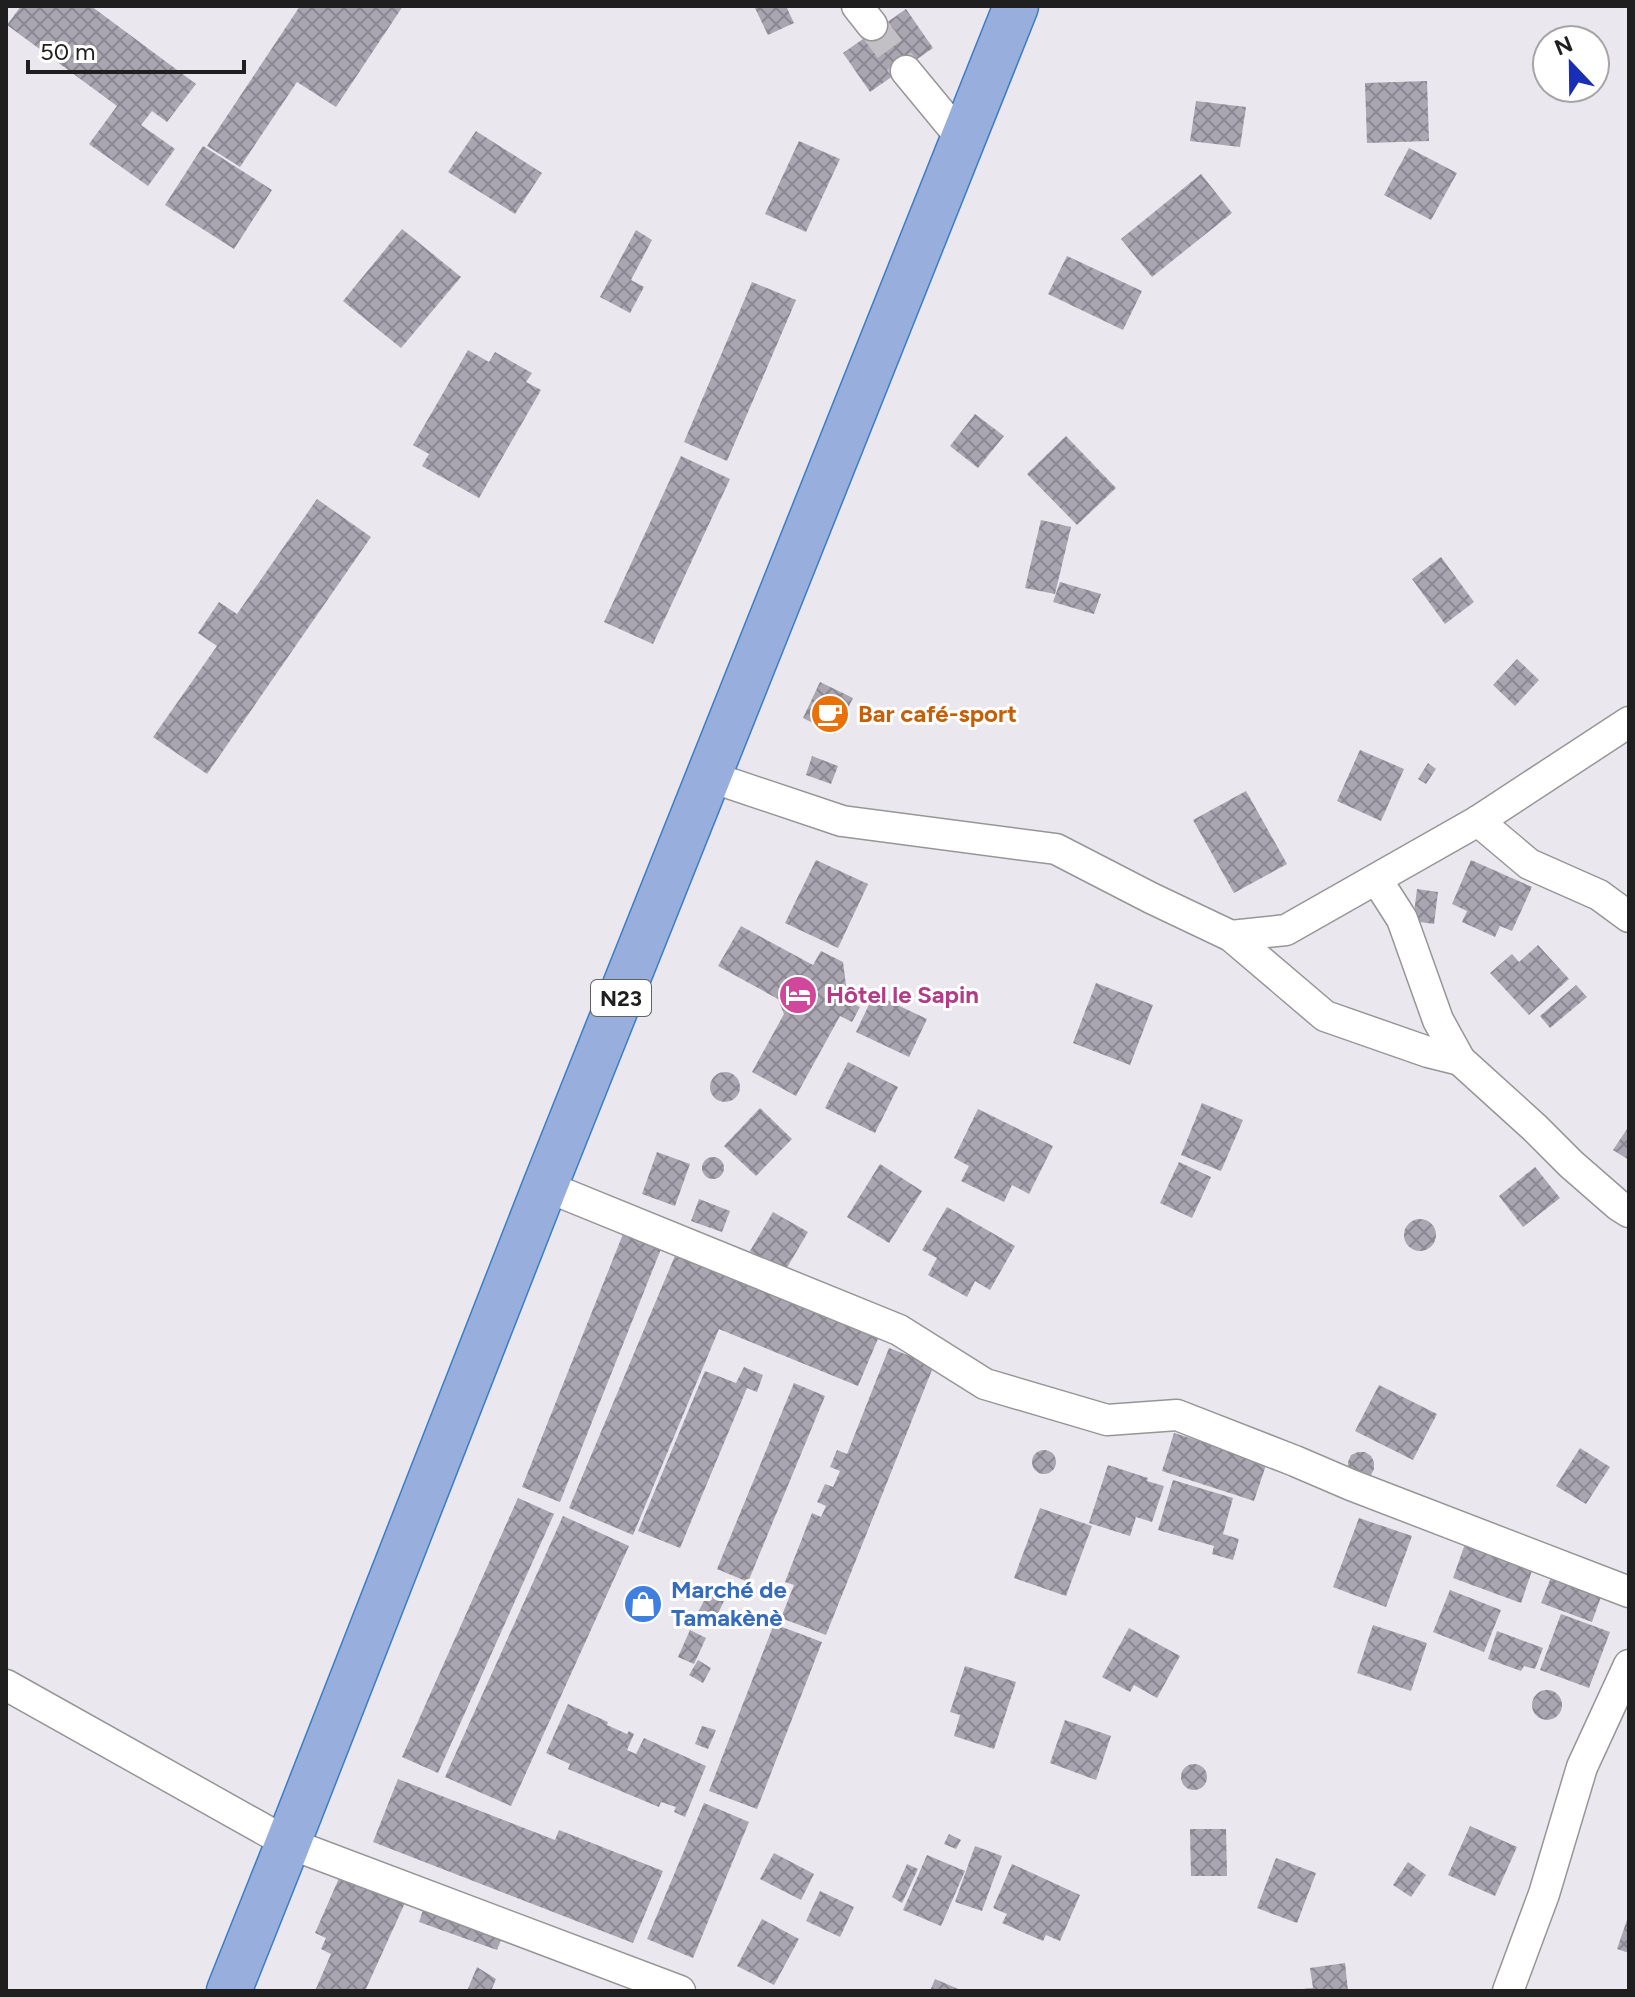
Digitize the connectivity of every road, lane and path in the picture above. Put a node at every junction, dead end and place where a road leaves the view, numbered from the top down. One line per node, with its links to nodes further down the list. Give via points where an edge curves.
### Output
1 (1016, 6): 3 (highway, N23)
2 (906, 71): 3 (street)
3 (963, 140): 5 (highway, N23)
4 (1629, 722): 6 (street)
5 (708, 776): 9 (street, via 842,821 1056,849); 11 (highway, N23)
6 (1478, 821): 7 (street); 8 (street, via 1529,864 1599,895)
7 (1377, 880): 9 (street, via 1286,930); 10 (street, via 1402,919 1438,1020)
8 (1629, 917)
9 (1231, 936): 10 (street, via 1325,1016)
10 (1460, 1060): 12 (street)
11 (545, 1186): 13 (street, via 899,1330 985,1384 1107,1420 1177,1415); 16 (highway, N23)
12 (1629, 1212)
13 (1629, 1592)
14 (1629, 1665): 19 (street, via 1582,1767)
15 (6, 1685): 16 (street)
16 (288, 1843): 17 (highway, N23); 18 (street)
17 (229, 1991)
18 (680, 1991)
19 (1508, 1991)

